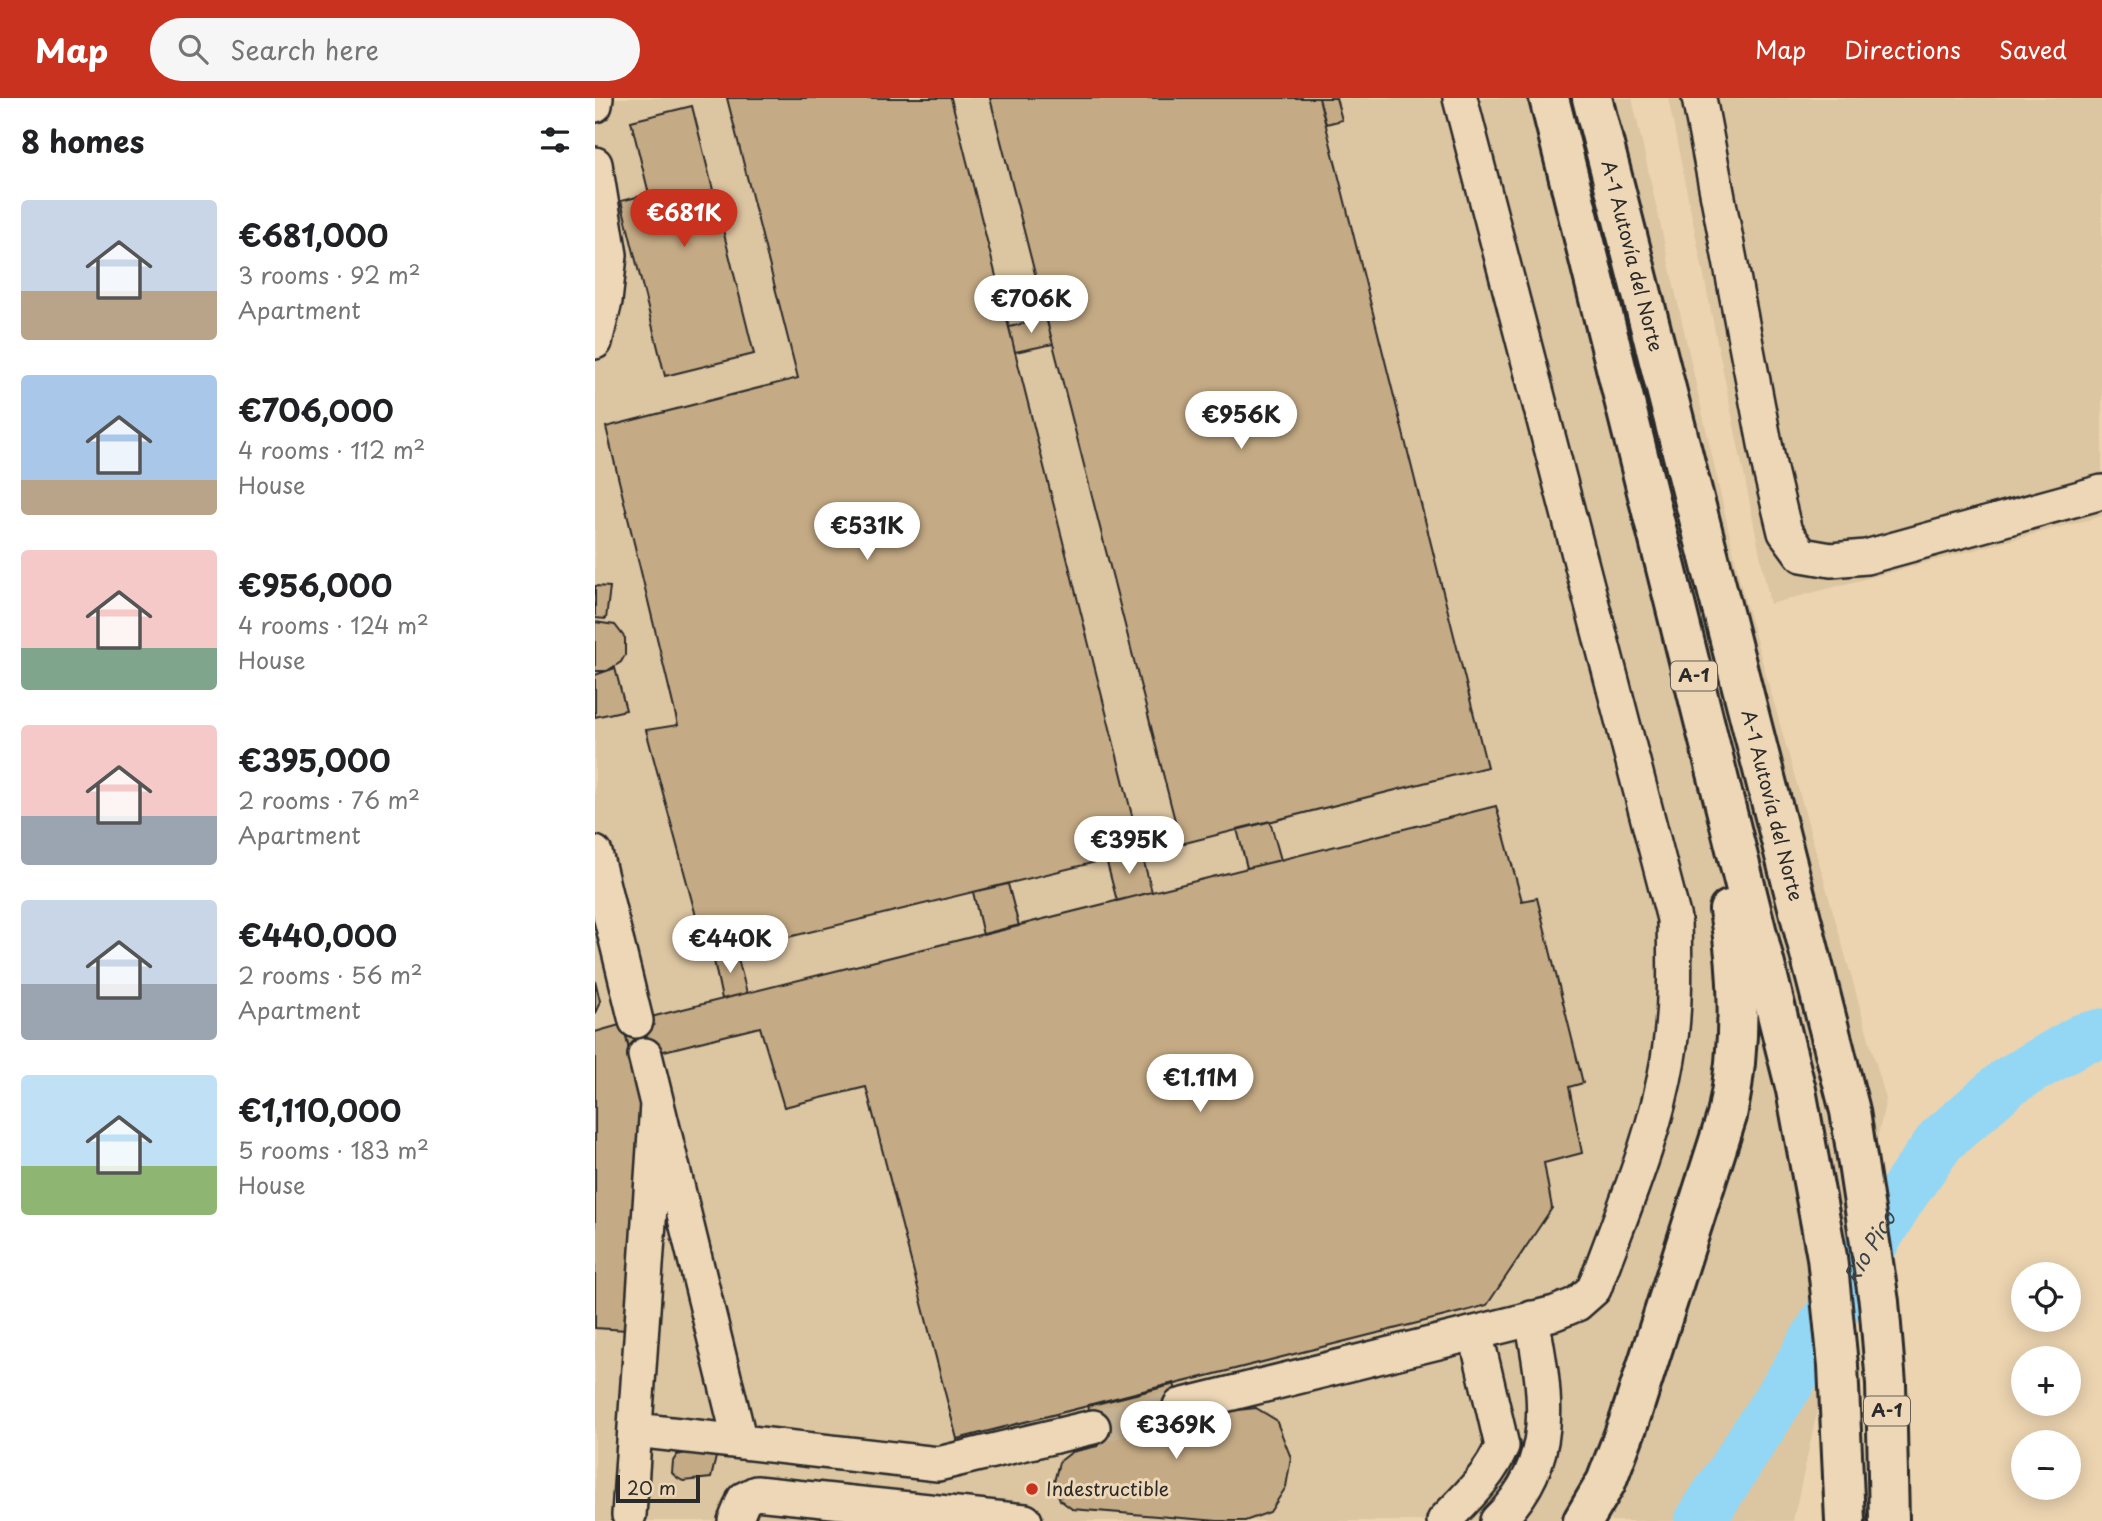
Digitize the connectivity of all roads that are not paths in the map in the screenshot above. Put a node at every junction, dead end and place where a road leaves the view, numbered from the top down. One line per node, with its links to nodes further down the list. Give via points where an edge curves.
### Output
1 (596, 98): 6 (lane)
2 (1460, 98): 15 (lane, via 1674,919 1674,1012 1668,1060 1647,1141 1594,1289 1577,1304)
3 (1549, 98): 8 (highway, A-1)
4 (1592, 98): 28 (highway, A-1 Autovía del Norte / A-1, via 1850,1111 1879,1302)
5 (1699, 98): 10 (lane, via 1784,532 1802,555 1831,560 1866,557)
6 (595, 105)
7 (595, 164): 9 (lane, via 610,255)
8 (1595, 279): 26 (highway, via 1603,396 1728,905 1737,952 1738,1012 1735,1075 1711,1168 1630,1419 1606,1482); 27 (highway, A-1, via 1781,1028 1827,1257 1838,1365)
9 (595, 342)
10 (2102, 492)
11 (595, 853): 12 (lane)
12 (636, 1021)
13 (645, 1055): 14 (lane)
14 (657, 1104): 19 (lane); 20 (lane)
15 (1532, 1318): 17 (lane); 25 (lane, via 1542,1385 1539,1461 1530,1481)
16 (1480, 1352): 24 (lane, via 1501,1446 1471,1494)
17 (1180, 1406)
18 (1093, 1427): 20 (lane, via 938,1464)
19 (635, 1430): 20 (lane); 21 (lane)
20 (740, 1441)
21 (629, 1515)
22 (734, 1521): 23 (lane, via 744,1499 756,1493)
23 (1025, 1521)
24 (1444, 1521)
25 (1497, 1521)
26 (1583, 1521)
27 (1845, 1521)
28 (1889, 1521)

